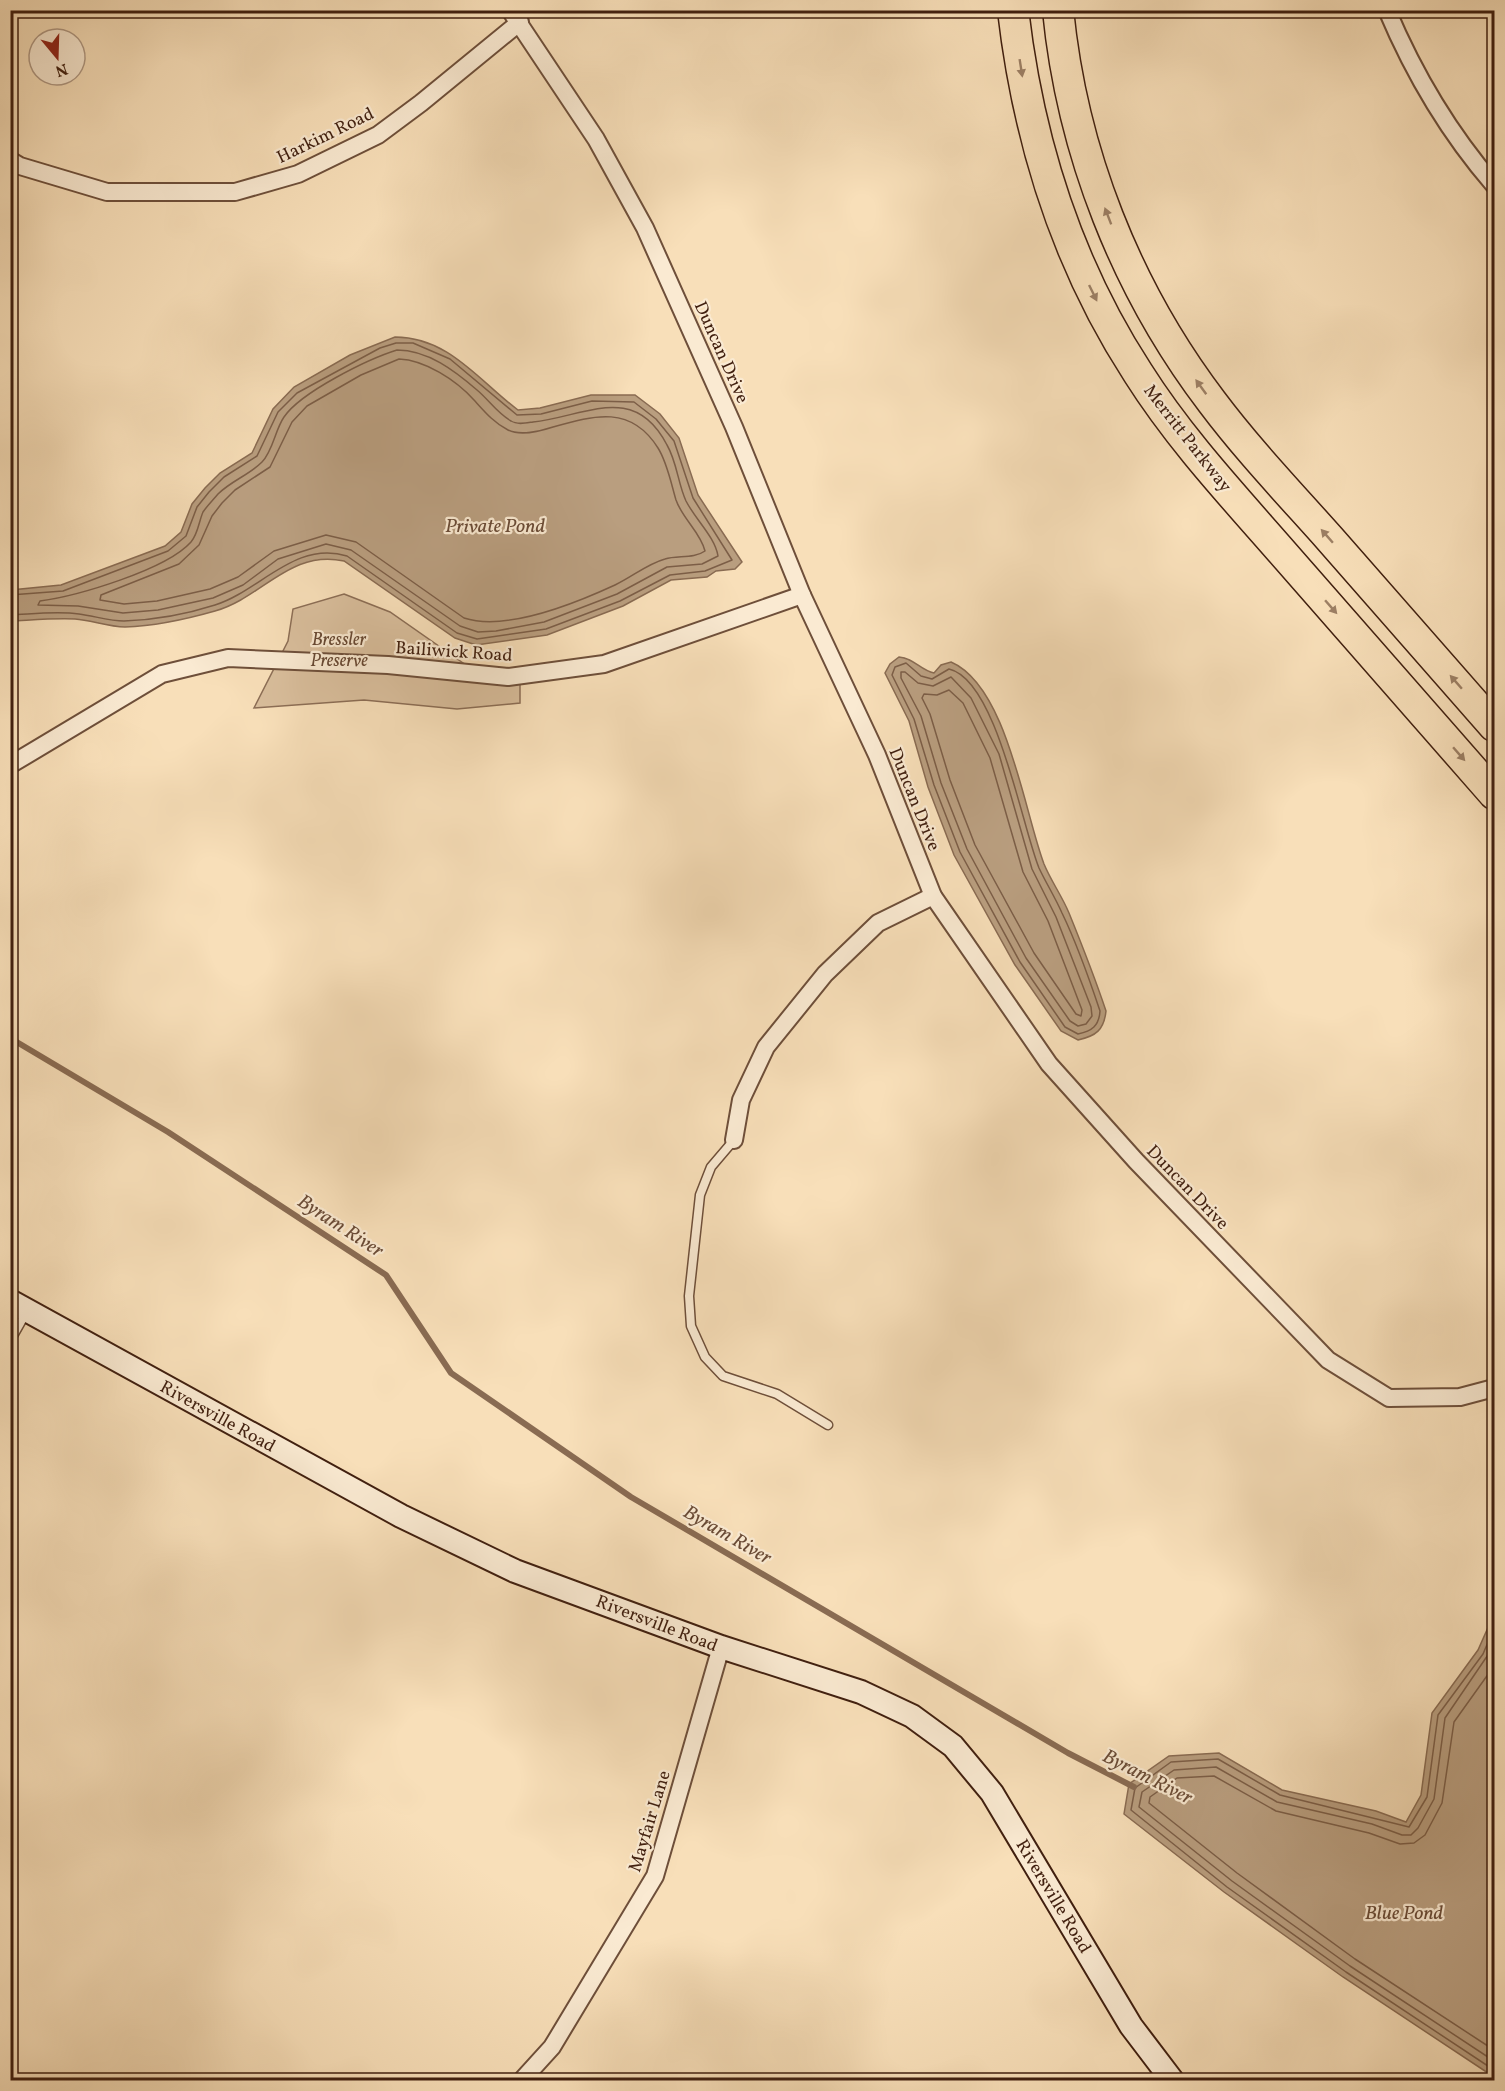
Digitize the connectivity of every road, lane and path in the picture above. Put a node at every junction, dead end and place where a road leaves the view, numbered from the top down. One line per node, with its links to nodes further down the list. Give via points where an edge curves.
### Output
1 (1013, 10): 10 (highway, Merritt Parkway, one-way to 10, via 1029,109 1047,178 1086,278 1137,372 1200,458)
2 (1058, 10): 8 (highway, one-way to 2, via 1257,457 1172,344 1122,251 1096,186 1069,84)
3 (1387, 10): 6 (street, via 1408,60 1441,115)
4 (515, 16): 5 (street, Harkim Road, via 421,103 378,135 298,174 236,192 107,192); 7 (street, Duncan Drive, via 596,139 645,228 734,427)
5 (10, 160)
6 (1494, 185)
7 (802, 595): 9 (street, Bailiwick Road, via 604,664 508,678 388,666 228,658 162,674); 11 (street, Duncan Drive, via 877,755)
8 (1494, 726)
9 (10, 765)
10 (1494, 794)
11 (933, 896): 12 (street, via 878,923 825,974 766,1047 741,1100); 15 (street, Duncan Drive, via 1049,1064 1136,1161 1328,1360 1389,1398 1460,1397)
12 (734, 1140): 16 (lane, via 711,1167 700,1195 690,1276 691,1326 705,1357 723,1376 777,1394)
13 (19, 1306): 14 (lane); 17 (street, Riversville Road, via 401,1516 515,1570)
14 (10, 1341)
15 (1494, 1388)
16 (828, 1425)
17 (720, 1647): 18 (street, Mayfair Lane, via 655,1876 552,2047); 19 (street, Riversville Road, via 861,1692 912,1716 953,1746 992,1793 1131,2026)
18 (522, 2080)
19 (1172, 2080)

